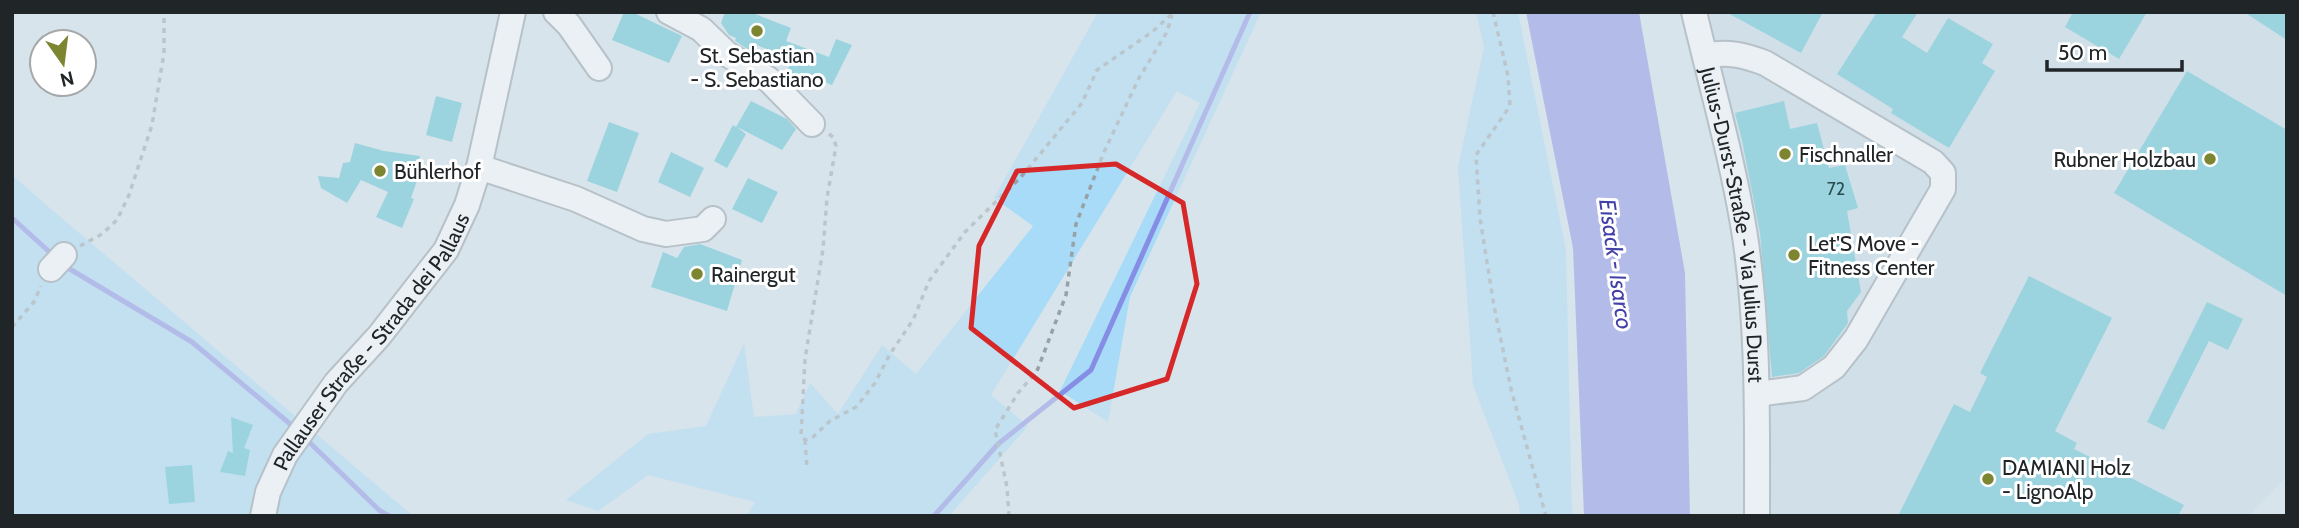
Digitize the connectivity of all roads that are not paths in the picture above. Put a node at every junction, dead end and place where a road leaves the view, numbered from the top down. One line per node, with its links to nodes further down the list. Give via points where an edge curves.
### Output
1 (513, 12): 8 (street, Pallauser Straße - Strada dei Pallaus)
2 (556, 12): 6 (street)
3 (669, 12): 7 (street, via 701,29 727,54 768,79)
4 (1694, 12): 5 (street, Julius-Durst-Straße - Via Julius Durst)
5 (1704, 56): 10 (street, Julius-Durst-Straße - Via Julius Durst, via 1744,230); 10 (street, Julius-Durst-Straße - Via Julius Durst, via 1740,54 1765,63 1933,162 1943,173 1943,189 1856,339 1834,368 1802,388)
6 (599, 68)
7 (812, 124)
8 (479, 167): 9 (street, via 576,199 643,229 666,234 704,229); 11 (street, Pallauser Straße - Strada dei Pallaus, via 446,250 336,383 285,455)
9 (713, 219)
10 (1757, 394): 12 (street, Julius-Durst-Straße - Via Julius Durst)
11 (262, 516)
12 (1757, 516)

